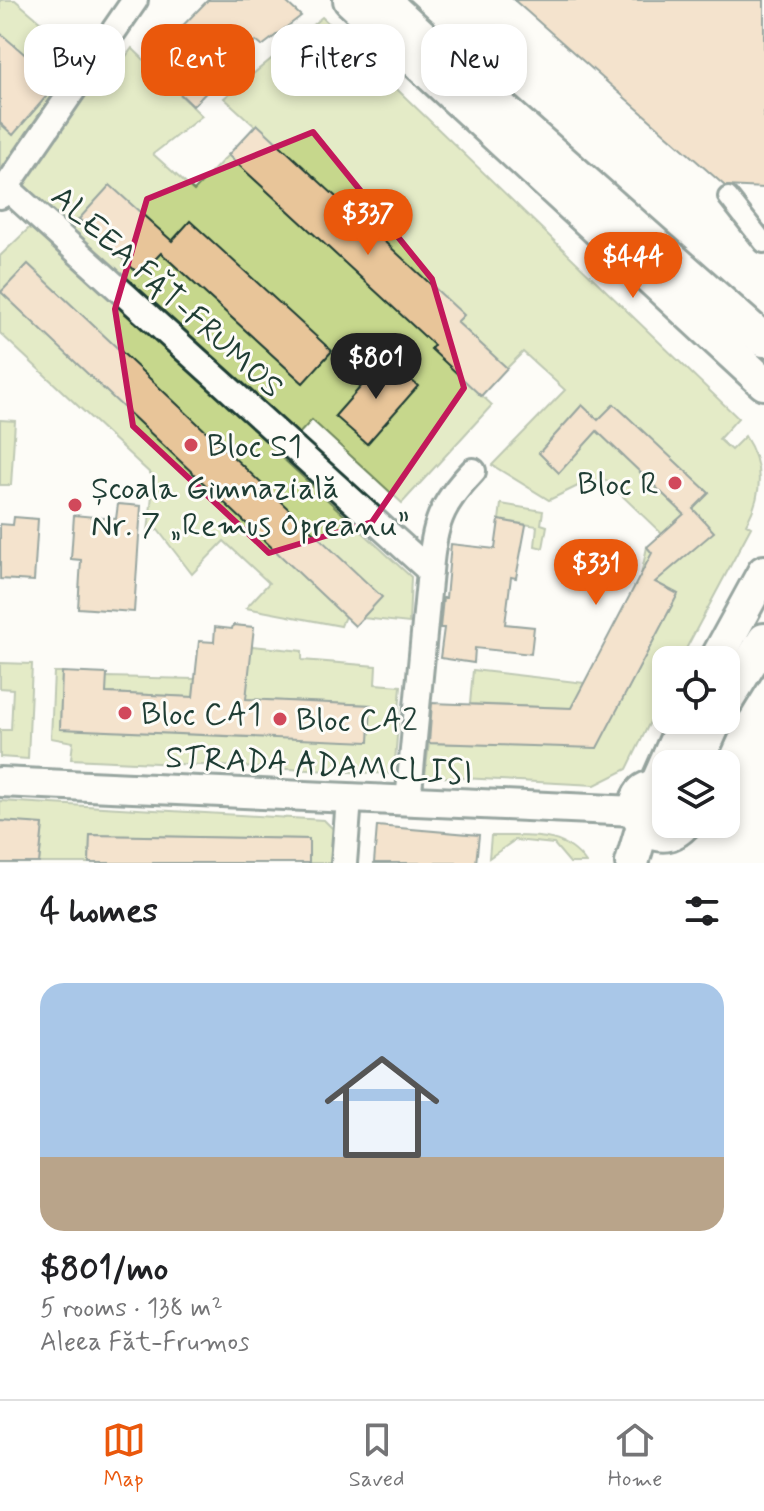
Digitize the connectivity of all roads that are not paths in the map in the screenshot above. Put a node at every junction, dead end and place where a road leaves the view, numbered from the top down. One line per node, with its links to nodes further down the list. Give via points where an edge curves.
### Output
1 (135, 0): 4 (street)
2 (350, 0): 8 (main road)
3 (383, 0): 7 (main road)
4 (3, 192): 11 (street, ALEEA FĂT-FRUMOS)
5 (728, 197): 6 (street)
6 (762, 244)
7 (764, 340)
8 (754, 374): 9 (main road)
9 (764, 390)
10 (473, 471): 11 (street, via 451,493 433,527)
11 (430, 571): 19 (street)
12 (764, 572): 14 (main road)
13 (764, 640): 15 (main road)
14 (724, 646)
15 (740, 679)
16 (0, 782): 18 (street, STRADA ADAMCLISI)
17 (652, 789): 20 (main road, via 644,792)
18 (349, 799): 19 (street, STRADA ADAMCLISI); 23 (street)
19 (408, 802): 21 (street, STRADA ADAMCLISI)
20 (652, 813)
21 (652, 831)
22 (654, 838): 24 (main road)
23 (344, 863)
24 (632, 863)

